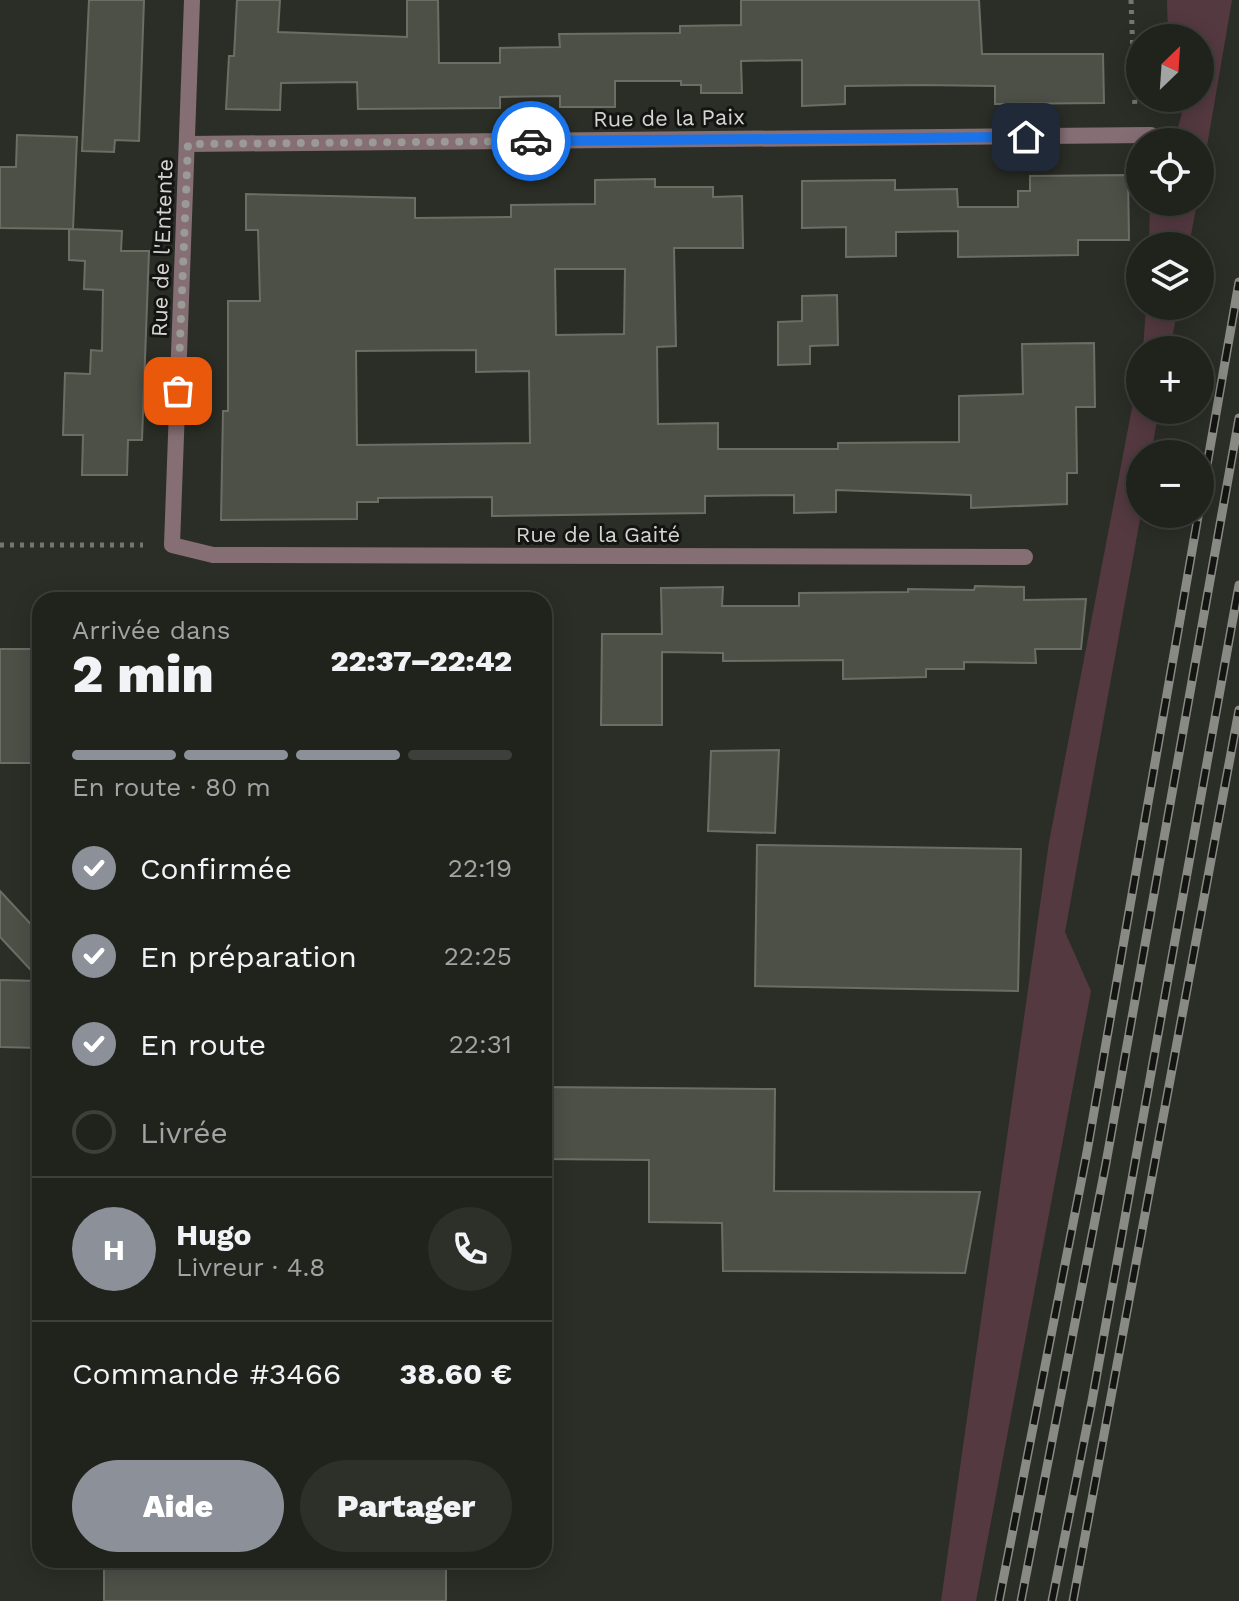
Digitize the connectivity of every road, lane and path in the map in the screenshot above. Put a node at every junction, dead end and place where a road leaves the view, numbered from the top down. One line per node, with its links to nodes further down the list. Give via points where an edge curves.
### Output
1 (192, 0): 5 (street, Rue de l'Entente)
2 (1131, 0): 3 (path)
3 (1132, 24)
4 (1126, 135): 5 (street, Rue de la Paix)
5 (188, 144): 7 (street, Rue de l'Entente)
6 (0, 545): 7 (path)
7 (172, 545): 8 (street, Rue de la Gaité, via 213,555)
8 (1025, 557)

